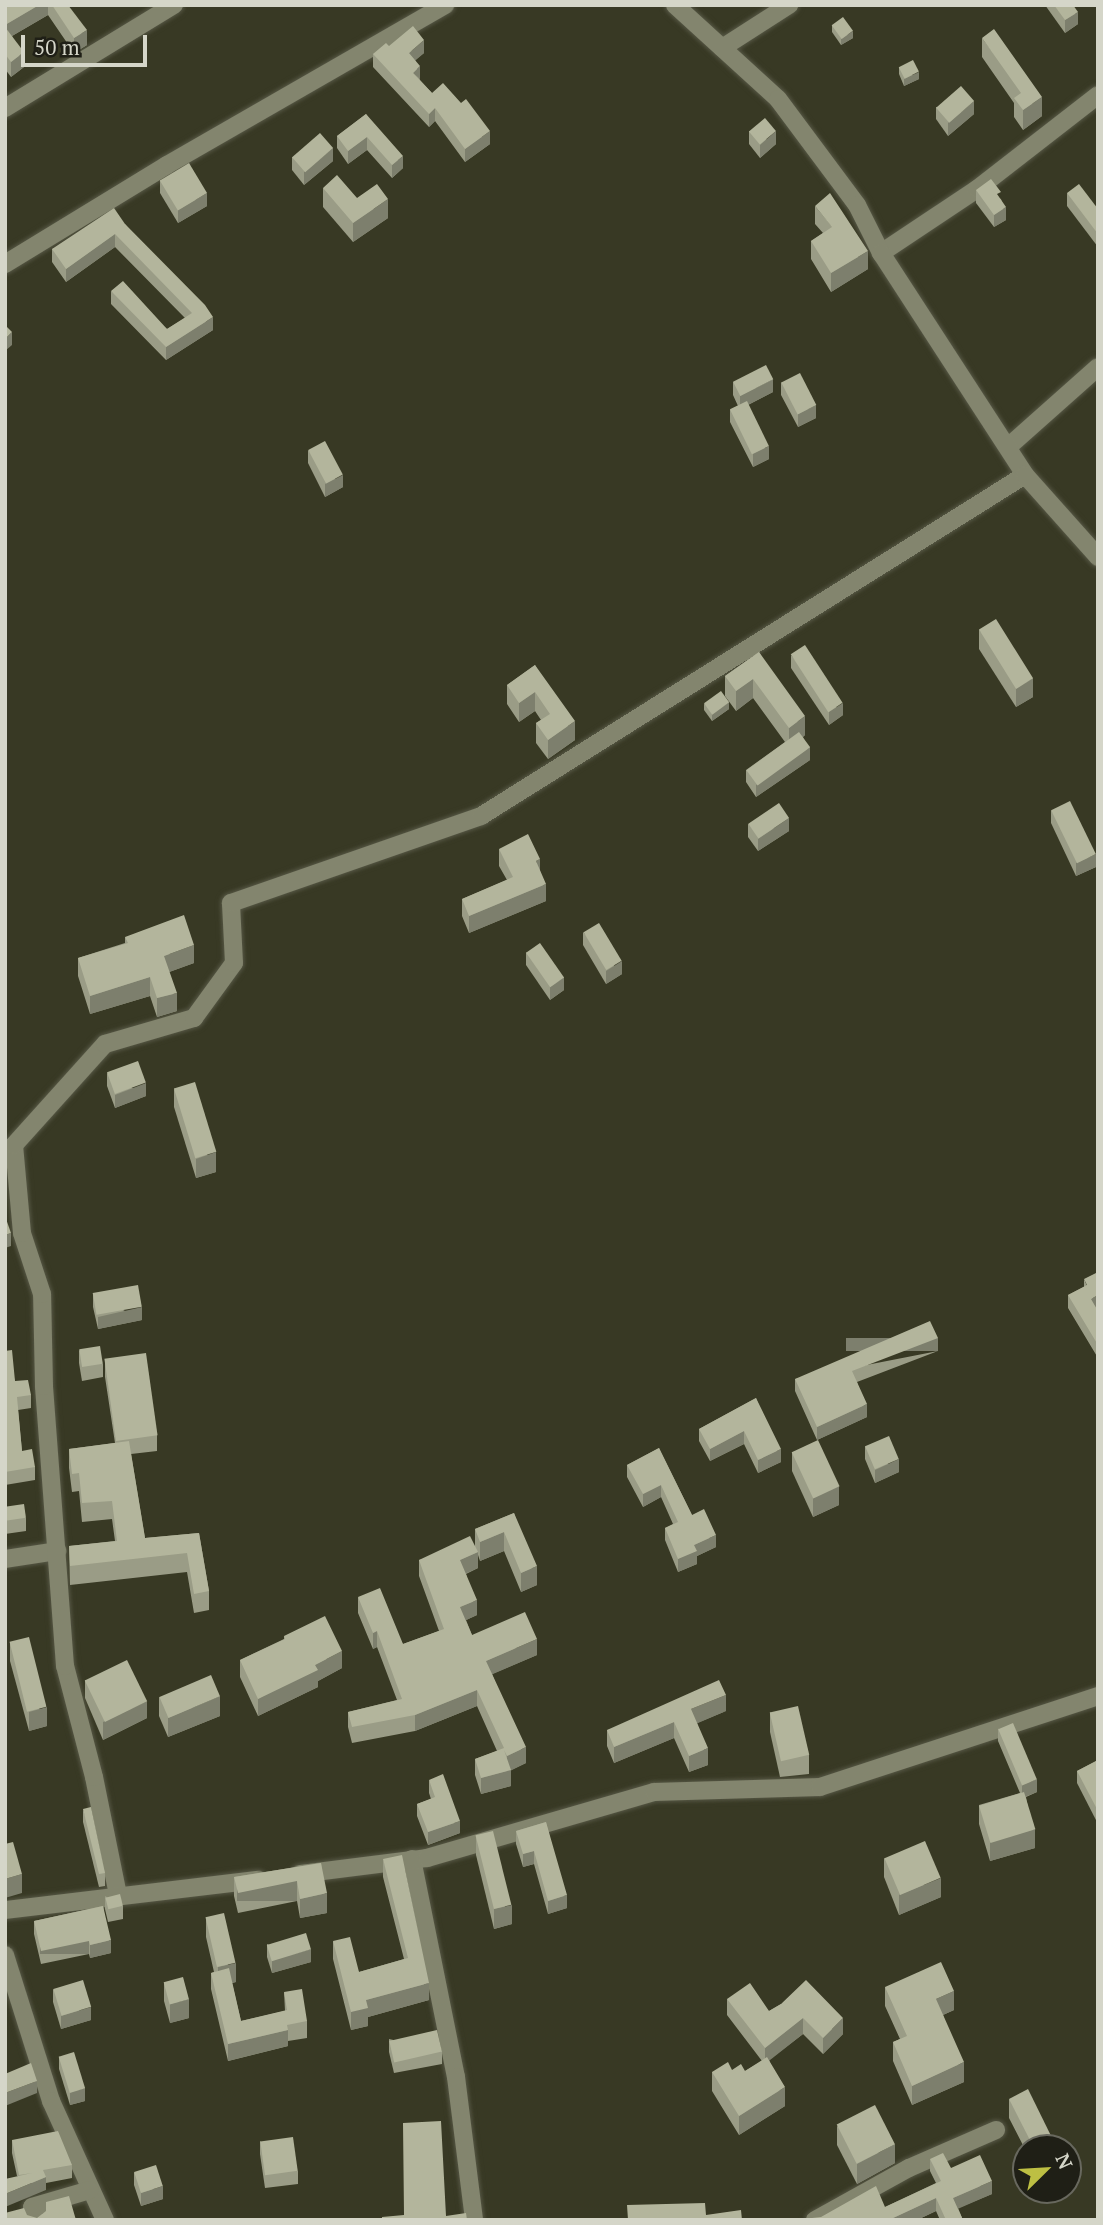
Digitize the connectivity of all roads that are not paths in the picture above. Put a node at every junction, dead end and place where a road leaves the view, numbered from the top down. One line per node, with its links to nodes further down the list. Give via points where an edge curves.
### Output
1 (174, 5): 7 (street)
2 (445, 5): 9 (street)
3 (675, 5): 5 (street)
4 (789, 5): 5 (street)
5 (722, 48): 8 (street, via 778,99 856,205)
6 (1098, 94): 8 (street, via 977,188)
7 (5, 108)
8 (881, 253): 11 (street)
9 (5, 264)
10 (1098, 367): 11 (street)
11 (1008, 447): 12 (street)
12 (1025, 475): 13 (street); 14 (street, via 481,816 231,903 234,963 194,1018 105,1044 14,1145 22,1233 43,1294 44,1386)
13 (1098, 557)
14 (57, 1552): 15 (street); 18 (street, via 65,1666)
15 (5, 1559)
16 (1098, 1696): 17 (street, via 820,1787 653,1792)
17 (412, 1859): 18 (street); 25 (street, via 456,2077)
18 (118, 1895): 19 (street)
19 (5, 1910)
20 (5, 1955): 22 (street, via 51,2101)
21 (996, 2130): 26 (street, via 909,2168)
22 (90, 2190): 23 (street, via 32,2207); 24 (street)
23 (35, 2220)
24 (105, 2220)
25 (474, 2220)
26 (815, 2220)

